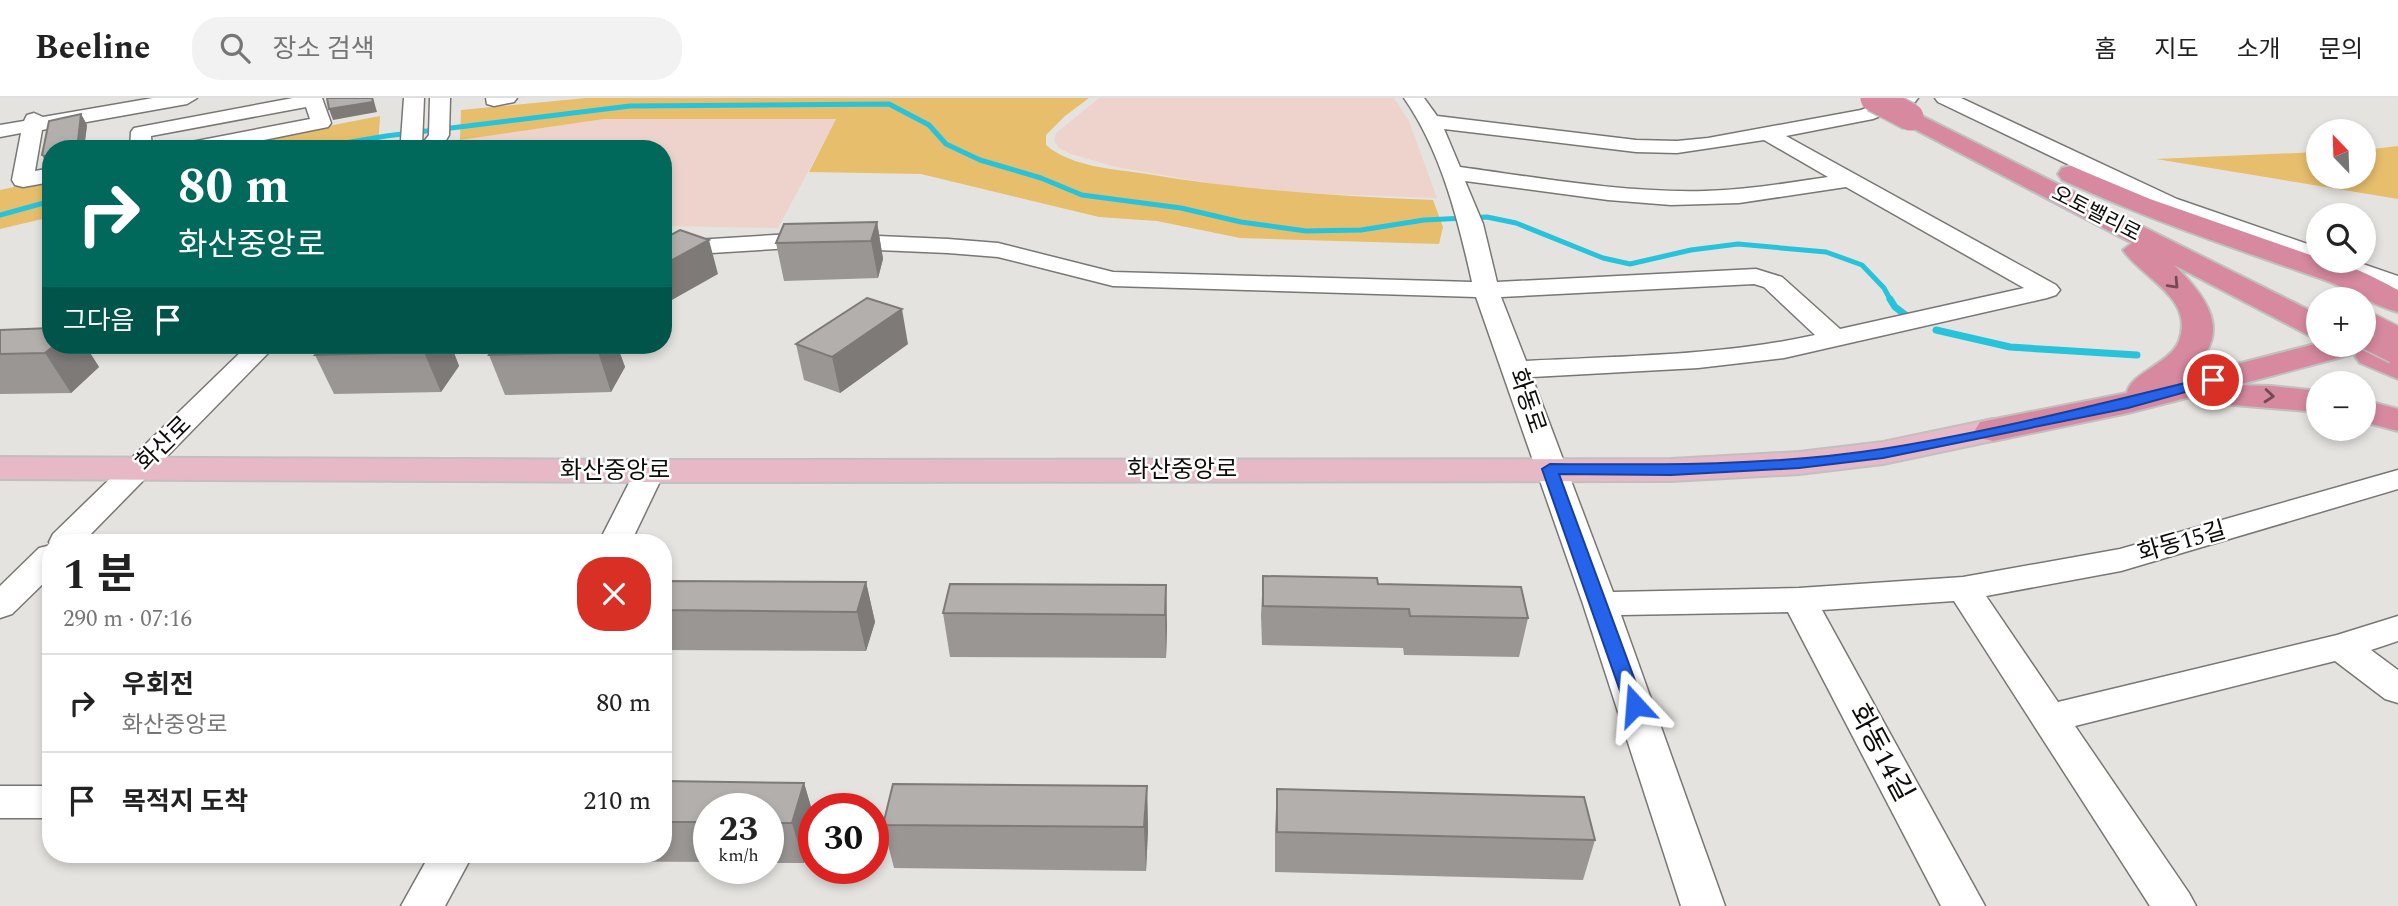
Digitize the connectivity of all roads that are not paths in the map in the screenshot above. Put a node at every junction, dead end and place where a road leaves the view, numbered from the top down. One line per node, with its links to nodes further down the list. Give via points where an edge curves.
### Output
1 (155, 98): 9 (street)
2 (187, 98): 9 (street)
3 (414, 98): 14 (street)
4 (440, 98): 14 (street)
5 (1414, 98): 8 (street, 화동로)
6 (1874, 98): 7 (highway, 오토밸리로, bridge)
7 (1920, 104): 12 (street); 13 (highway, 오토밸리로); 18 (highway, 오토밸리로); 22 (street, via 2169,204)
8 (1431, 121): 12 (street, via 1636,146 1697,145); 17 (street, 화동로)
9 (33, 122): 10 (street); 11 (street); 19 (street, via 23,180)
10 (0, 125)
11 (0, 131)
12 (1768, 134): 20 (street)
13 (1980, 134): 26 (highway, via 2140,205 2360,282); 27 (highway, 오토밸리로)
14 (424, 137)
15 (141, 140): 16 (street, via 141,132 314,100 321,123)
16 (233, 140)
17 (1451, 172): 20 (street, via 1652,197 1701,198 1742,197); 25 (street, 화동로)
18 (2019, 174): 28 (highway, 오토밸리로); 36 (highway, one-way to 36, via 2151,259 2197,316 2197,337 2185,359)
19 (42, 177)
20 (1847, 180): 30 (street, via 2047,290)
21 (672, 248): 25 (street, via 808,240 948,246 998,250 1113,279)
22 (2306, 251)
23 (2365, 273): 24 (street)
24 (2398, 285)
25 (1486, 290): 30 (street, via 1756,276 1773,282); 34 (street, 화동로)
26 (2398, 303)
27 (2306, 313)
28 (2306, 314)
29 (2398, 333): 31 (highway, 화산중앙로)
30 (1836, 340): 34 (street, via 1698,360)
31 (2376, 344)
32 (254, 354): 42 (street, 화산로)
33 (2328, 357): 36 (highway, 화산중앙로)
34 (1517, 370): 41 (street, 화동로)
35 (2306, 401): 36 (highway, one-way to 35, via 2229,394)
36 (2128, 403): 39 (highway, 화산중앙로)
37 (2376, 414): 38 (highway)
38 (2398, 420)
39 (1993, 430): 41 (main road, 화산중앙로, via 1883,453 1799,463 1671,470)
40 (0, 468): 42 (main road, 화산중앙로)
41 (1550, 469): 43 (main road, 화산중앙로); 50 (street, 화동로)
42 (138, 470): 43 (main road, 화산중앙로); 45 (street, 화산로)
43 (650, 471): 46 (street)
44 (2398, 479): 48 (street, 화동15길, via 2121,560)
45 (73, 534)
46 (619, 534)
47 (42, 565): 51 (street)
48 (1963, 589): 49 (street, 화동15길); 55 (street)
49 (1799, 600): 50 (street, 화동15길); 59 (street, 화동14길)
50 (1600, 604): 58 (street, 화동로)
51 (0, 606)
52 (2398, 628): 53 (street)
53 (2341, 647): 54 (street); 55 (street)
54 (2398, 689)
55 (2049, 718): 60 (street)
56 (447, 863): 57 (street)
57 (423, 906)
58 (1703, 906)
59 (1963, 906)
60 (2174, 906)

